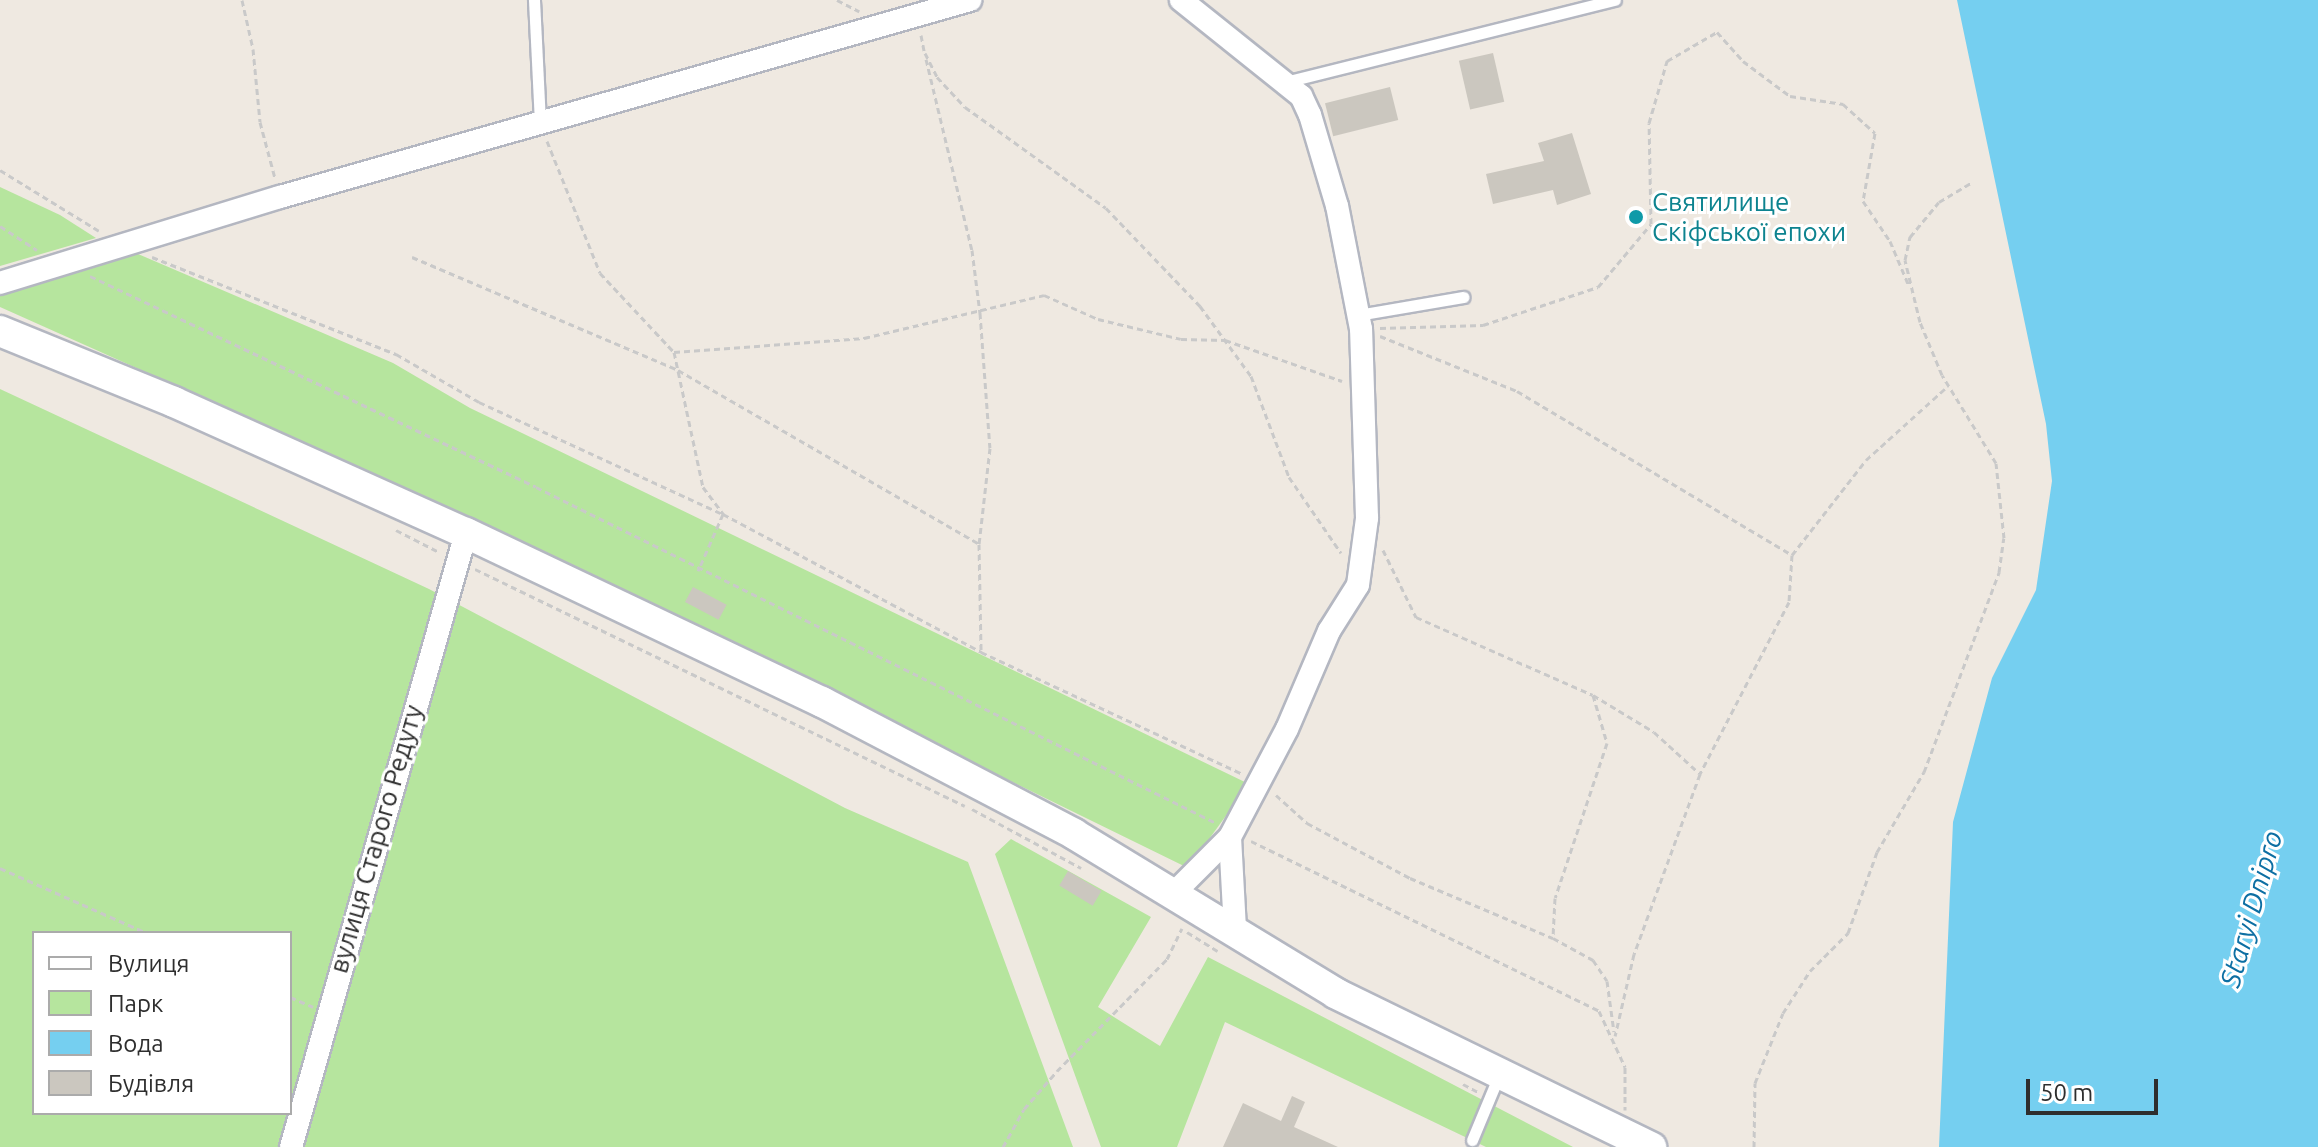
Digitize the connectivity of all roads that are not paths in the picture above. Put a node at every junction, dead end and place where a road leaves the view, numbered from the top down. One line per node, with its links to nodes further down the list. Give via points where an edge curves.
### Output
1 (534, 0): 7 (lane)
2 (970, 0): 5 (street)
3 (1181, 0): 6 (street)
4 (1615, 0): 6 (lane)
5 (910, 12): 7 (street)
6 (1284, 82): 10 (street, via 1301,96 1310,115 1337,206)
7 (540, 124): 8 (street)
8 (0, 283)
9 (1463, 297): 10 (lane)
10 (1359, 322): 13 (street, via 1367,518 1358,585 1329,631)
11 (0, 331): 12 (main road, via 174,402)
12 (461, 547): 14 (main road, via 822,702); 19 (street, вулиця Старого Редуту)
13 (1231, 835): 14 (street); 15 (street)
14 (1181, 910): 15 (main road)
15 (1229, 943): 16 (main road, via 1335,993)
16 (1495, 1086): 17 (lane); 18 (main road)
17 (1472, 1140)
18 (1638, 1140)
19 (291, 1147)

